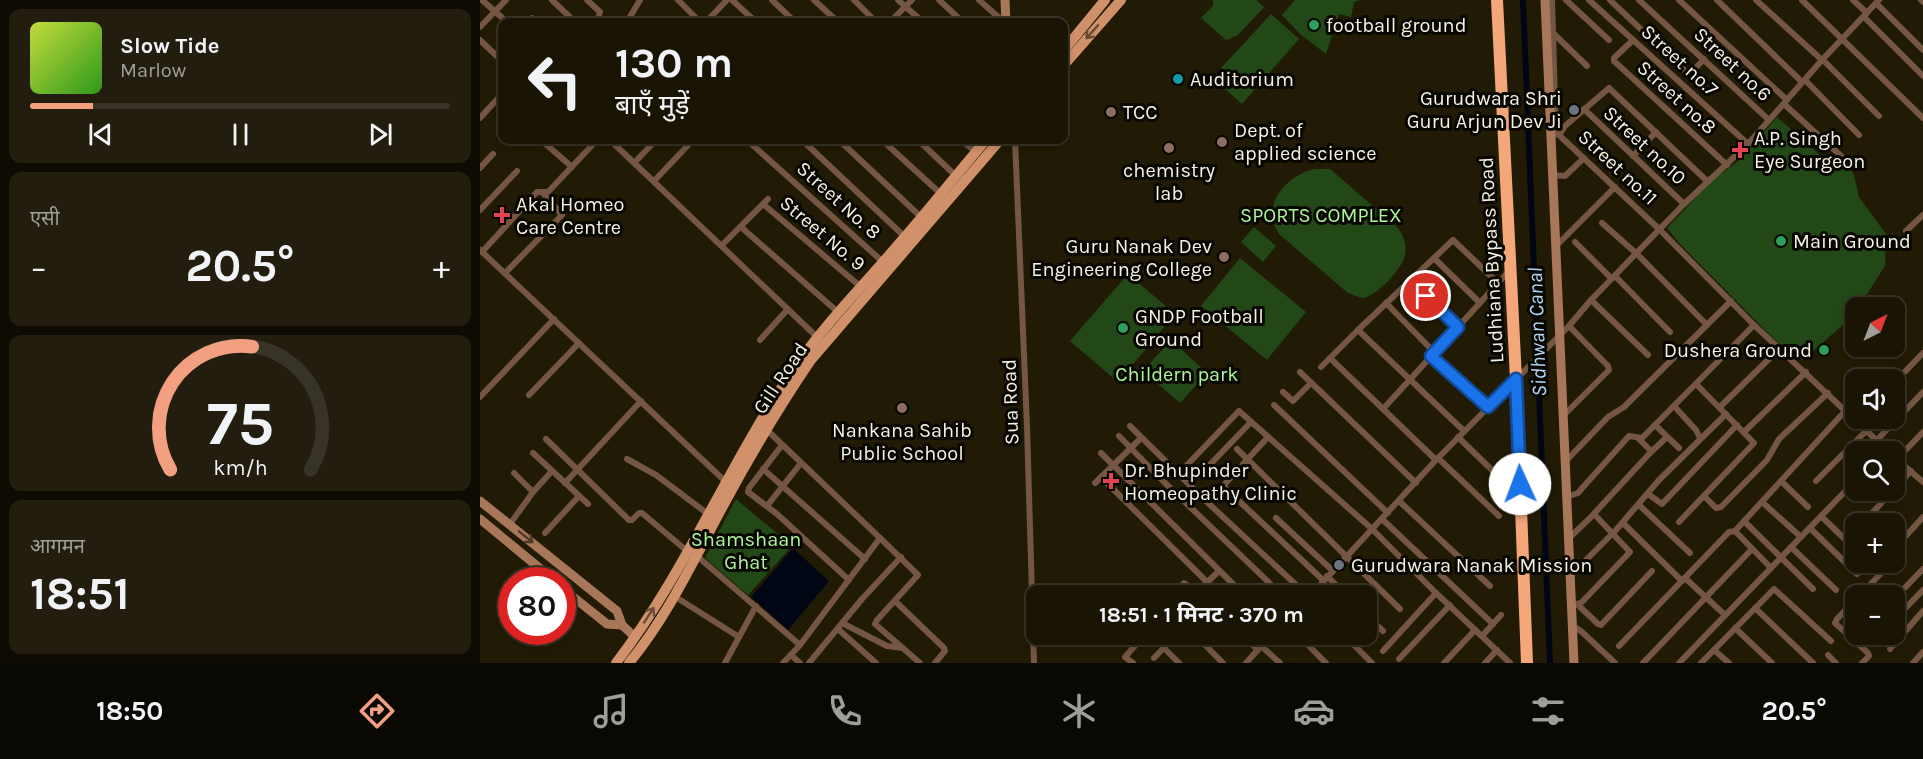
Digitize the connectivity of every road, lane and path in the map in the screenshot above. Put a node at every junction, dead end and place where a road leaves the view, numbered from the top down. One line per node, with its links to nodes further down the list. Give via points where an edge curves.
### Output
1 (482, 0): 35 (street)
2 (506, 0): 35 (street)
3 (552, 0): 38 (street)
4 (587, 0): 39 (street, via 600,12)
5 (640, 0): 40 (street)
6 (678, 0): 41 (street)
7 (727, 0): 42 (street)
8 (732, 0): 43 (street)
9 (772, 0): 44 (street)
10 (814, 0): 45 (street)
11 (854, 0): 46 (street)
12 (898, 0): 34 (street)
13 (912, 0): 34 (street)
14 (939, 0): 49 (street)
15 (979, 0): 50 (street)
16 (1005, 0): 51 (street)
17 (1010, 0): 52 (street)
18 (1105, 0): 59 (main road)
19 (1121, 0): 63 (main road, one-way to 63)
20 (1497, 0): 128 (highway, Ludhiana Bypass Road)
21 (1503, 0): 160 (highway, Ludhiana Bypass Road)
22 (1545, 0): 76 (street)
23 (1552, 0): 54 (street)
24 (1566, 0): 56 (street)
25 (1589, 0): 57 (street, Street no.7)
26 (1610, 0): 62 (street, via 1686,72 1691,73)
27 (1639, 0): 62 (street, Street no.6)
28 (1679, 0): 69 (street)
29 (1717, 0): 67 (street)
30 (1756, 0): 64 (street)
31 (1802, 0): 58 (street)
32 (1853, 0): 36 (street)
33 (1877, 2): 36 (street); 60 (street)
34 (905, 7): 47 (street); 48 (street)
35 (495, 12): 37 (street); 53 (street)
36 (1865, 15): 58 (street); 66 (street)
37 (502, 18)
38 (571, 18)
39 (598, 18)
40 (629, 18)
41 (696, 18)
42 (713, 18)
43 (752, 18)
44 (791, 18)
45 (834, 18)
46 (872, 18)
47 (894, 18)
48 (918, 18)
49 (959, 18)
50 (1000, 18)
51 (1005, 18)
52 (1011, 18)
53 (480, 27)
54 (1553, 33): 65 (street); 76 (street)
55 (480, 40): 61 (street)
56 (1608, 40)
57 (1633, 40): 92 (street, Street no.7); 99 (street, Street no.8, via 1614,60)
58 (1841, 40): 64 (street); 73 (street)
59 (1068, 45)
60 (1923, 50)
61 (498, 58)
62 (1704, 59): 74 (street, Street no.6)
63 (1068, 60)
64 (1822, 60): 67 (street); 71 (street)
65 (1587, 66)
66 (1923, 74)
67 (1804, 81): 69 (street); 77 (street)
68 (498, 98): 72 (street)
69 (1785, 102): 74 (street); 96 (street)
70 (1584, 109): 75 (street, via 1611,89); 76 (street); 95 (street, Street no.10)
71 (1879, 116)
72 (480, 118)
73 (1923, 118)
74 (1769, 120): 92 (street)
75 (1656, 132): 95 (street); 106 (street)
76 (1555, 134): 97 (street, Street no.11); 103 (street)
77 (1859, 135)
78 (546, 144): 100 (street)
79 (593, 144): 100 (street)
80 (615, 144): 98 (street)
81 (652, 144): 98 (street)
82 (689, 144): 105 (street)
83 (751, 144): 127 (street, Street No. 8)
84 (806, 144): 120 (street)
85 (843, 144): 115 (street)
86 (886, 144): 109 (street)
87 (922, 144): 104 (street)
88 (966, 144): 93 (street)
89 (983, 144): 93 (main road, Gill Road)
90 (997, 144): 183 (main road, Gill Road, via 817,353)
91 (1015, 144): 363 (street, Sua Road)
92 (1748, 144): 99 (street)
93 (976, 152): 104 (main road, Gill Road)
94 (493, 154): 101 (street)
95 (1633, 156): 112 (street, Street no.10)
96 (1841, 156)
97 (1584, 158): 103 (street, via 1564,176); 107 (street, Street no.11)
98 (635, 162): 105 (street)
99 (1727, 165): 106 (street)
100 (572, 167): 108 (street, via 548,192)
101 (480, 168)
102 (517, 171): 113 (street)
103 (1552, 175): 123 (street)
104 (957, 177): 109 (main road, Gill Road)
105 (655, 180): 122 (street)
106 (1707, 181): 112 (street)
107 (1615, 187): 118 (street, Street no.11); 123 (street)
108 (542, 192): 124 (street, via 537,192); 129 (street, via 562,215)
109 (942, 195): 115 (main road, Gill Road)
110 (768, 199): 111 (street)
111 (763, 204): 117 (street); 133 (street, Street No. 9)
112 (1684, 204): 118 (street)
113 (480, 210)
114 (1923, 215): 119 (street)
115 (922, 218): 120 (main road, Gill Road)
116 (1602, 223): 125 (street)
117 (741, 227): 122 (street); 139 (street)
118 (1660, 230): 125 (street); 135 (street, Street no.11)
119 (1906, 231)
120 (905, 237): 127 (main road, Gill Road)
121 (1575, 242): 130 (street)
122 (722, 245): 138 (street)
123 (1555, 247): 147 (street)
124 (481, 251): 129 (street)
125 (1637, 254): 130 (street); 141 (street)
126 (1434, 258): 131 (street); 132 (street, via 1456,241); 137 (street)
127 (883, 262): 133 (main road, Gill Road)
128 (1510, 270): 132 (street); 160 (highway, Ludhiana Bypass Road)
129 (505, 273): 140 (street)
130 (1613, 277): 134 (street); 146 (street)
131 (1410, 281): 136 (street); 144 (street)
132 (1498, 283): 137 (street)
133 (861, 287): 139 (main road, Gill Road)
134 (1591, 300): 143 (street); 154 (street)
135 (1731, 301): 141 (street); 142 (street, Street no.11)
136 (1386, 303): 145 (street); 153 (street)
137 (1480, 303): 144 (street)
138 (788, 309): 148 (street); 149 (street)
139 (839, 313): 148 (main road, Gill Road)
140 (554, 319): 150 (street); 168 (street)
141 (1707, 325): 208 (street)
142 (1754, 325): 151 (street, Street no.11); 163 (street)
143 (1569, 326): 147 (street); 178 (street, via 1609,370)
144 (1458, 327): 153 (street)
145 (1358, 330): 155 (street); 161 (street)
146 (1670, 332)
147 (1557, 337): 160 (street); 178 (street)
148 (818, 338): 225 (main road, Gill Road, via 773,402)
149 (760, 340)
150 (579, 343): 167 (street); 169 (street)
151 (1780, 348): 158 (street, Street no.11); 173 (street)
152 (1923, 353): 159 (street)
153 (1433, 354): 161 (street); 172 (street)
154 (1648, 356)
155 (1330, 358): 156 (street); 174 (street)
156 (1321, 367)
157 (1300, 372): 162 (street)
158 (1806, 372): 166 (street, Street no.11); 186 (street)
159 (1905, 372)
160 (1521, 374): 172 (street); 374 (highway, Ludhiana Bypass Road); 375 (highway, Ludhiana Bypass Road)
161 (1409, 381): 174 (street); 185 (street)
162 (1311, 383): 164 (street, via 1293,400); 228 (street)
163 (1696, 384): 171 (street); 173 (street)
164 (1283, 392)
165 (1923, 392): 196 (street)
166 (1828, 393): 175 (street, Street no.11); 234 (street, via 1779,439 1767,460 1721,507 1717,509)
167 (529, 395)
168 (480, 397)
169 (641, 401): 214 (street); 225 (street)
170 (1274, 405): 245 (street)
171 (1674, 406): 180 (street); 193 (street)
172 (1488, 407): 185 (street)
173 (1720, 407): 177 (street)
174 (1383, 409): 207 (street)
175 (1845, 409)
176 (1845, 411): 223 (street)
177 (1726, 414): 181 (street); 193 (street)
178 (1562, 417): 208 (street)
179 (1251, 422): 189 (street); 211 (street, via 1239,411); 218 (street)
180 (1655, 425): 191 (street); 195 (street)
181 (1737, 425): 186 (street); 232 (street, via 1662,504)
182 (1130, 426): 192 (street)
183 (766, 430): 197 (street); 272 (main road, Gill Road)
184 (1867, 430): 196 (street, Street no.11); 224 (street)
185 (1464, 431): 190 (street)
186 (1744, 432): 234 (street, via 1754,443)
187 (1923, 432): 201 (street)
188 (1119, 436): 198 (street)
189 (1268, 437): 206 (street); 261 (street)
190 (1458, 437): 207 (street); 220 (street)
191 (1667, 437): 199 (street); 202 (street)
192 (1141, 438): 198 (street); 239 (street)
193 (1700, 438): 232 (street)
194 (546, 439): 214 (street)
195 (1639, 439): 202 (street); 235 (street, via 1629,436 1578,492)
196 (1877, 440)
197 (782, 445): 209 (street); 213 (street)
198 (1131, 448): 210 (street); 248 (street)
199 (1679, 448)
200 (1237, 449): 206 (street)
201 (1905, 449)
202 (1651, 452): 249 (street)
203 (533, 453): 215 (street)
204 (1101, 453): 210 (street)
205 (627, 459): 247 (street)
206 (1248, 459): 274 (street); 287 (street, via 1223,486)
207 (1437, 459): 228 (street); 250 (street)
208 (1564, 462): 235 (street)
209 (801, 463): 229 (street); 266 (street)
210 (1114, 465): 219 (street); 281 (street)
211 (1187, 465)
212 (1905, 466): 216 (street)
213 (763, 469): 229 (street); 243 (street, via 748,492)
214 (578, 470): 226 (street); 272 (street, via 629,520 642,513)
215 (552, 471): 226 (street); 231 (street)
216 (1911, 471): 221 (street); 222 (street)
217 (514, 473): 231 (street)
218 (1199, 476)
219 (1101, 477): 227 (street); 290 (street)
220 (1499, 477)
221 (1905, 478)
222 (1922, 478)
223 (1781, 481): 240 (street); 244 (street)
224 (1816, 481)
225 (726, 482): 247 (main road, Gill Road)
226 (565, 483): 233 (street)
227 (1095, 483)
228 (1416, 483): 237 (street)
229 (783, 486): 243 (street); 277 (street)
230 (1845, 491): 251 (street)
231 (533, 492): 259 (street)
232 (1648, 494): 242 (street)
233 (579, 496): 241 (street); 263 (street)
234 (1704, 496): 256 (street)
235 (1566, 497): 268 (street)
236 (480, 501): 259 (street)
237 (1399, 501): 245 (street); 298 (street)
238 (1884, 501): 246 (street)
239 (1208, 502): 248 (street); 294 (street)
240 (1762, 502): 257 (street); 265 (street)
241 (588, 504)
242 (1639, 505): 258 (street); 273 (street)
243 (767, 506): 289 (street)
244 (1808, 507)
245 (1388, 513): 255 (street)
246 (1873, 513)
247 (708, 514): 272 (main road, Gill Road)
248 (1196, 514): 293 (street)
249 (1594, 514): 264 (street); 268 (street)
250 (1499, 516)
251 (1821, 516): 260 (street); 269 (street)
252 (1923, 517): 267 (street)
253 (1276, 518): 282 (street)
254 (480, 519): 278 (street)
255 (1382, 519): 261 (street); 318 (street)
256 (1679, 522)
257 (1744, 522): 262 (street); 276 (street)
258 (1623, 523): 264 (street); 288 (street)
259 (510, 524): 320 (street, one-way to 320, via 616,610)
260 (1809, 528): 265 (street); 285 (street)
261 (1372, 530): 274 (street); 303 (street)
262 (1735, 531): 271 (street); 288 (street, via 1729,532)
263 (545, 533)
264 (1613, 533): 286 (street); 309 (street, via 1630,552)
265 (1801, 537): 270 (street)
266 (880, 538): 275 (street); 277 (street)
267 (1905, 538)
268 (1568, 539): 286 (street)
269 (1845, 539)
270 (1791, 547): 276 (street); 301 (street)
271 (1752, 549): 279 (street); 305 (street)
272 (692, 553): 304 (main road, Gill Road); 310 (street); 328 (main road, Gill Road, one-way to 272)
273 (1690, 553)
274 (1348, 556): 282 (street); 312 (street)
275 (901, 557): 307 (street, via 918,575); 322 (street)
276 (1781, 557): 279 (street); 300 (street)
277 (865, 559): 289 (street)
278 (538, 567)
279 (1771, 568): 317 (street)
280 (1923, 569): 299 (street)
281 (1219, 571): 290 (street); 292 (street)
282 (1333, 571): 287 (street)
283 (1652, 571): 309 (street, via 1600,625)
284 (1881, 573): 297 (street)
285 (1857, 574)
286 (1569, 577): 309 (street)
287 (1325, 578): 295 (street); 296 (street)
288 (1684, 579): 305 (street); 340 (street)
289 (849, 580): 331 (street)
290 (1207, 582): 291 (street)
291 (1205, 585)
292 (1234, 585)
293 (1271, 585)
294 (1297, 585)
295 (1319, 585)
296 (1334, 585)
297 (1870, 585)
298 (1490, 586)
299 (1905, 588)
300 (1813, 589)
301 (1836, 590)
302 (1923, 590): 313 (street)
303 (1436, 593): 308 (street); 347 (street)
304 (674, 596): 329 (street); 355 (main road, Gill Road)
305 (1706, 598): 317 (street); 377 (street)
306 (576, 599): 320 (street, via 607,624)
307 (895, 601): 341 (street, via 875,624); 362 (street, via 944,648)
308 (1449, 605): 324 (street); 352 (street)
309 (1574, 605): 319 (street)
310 (756, 606): 329 (street); 331 (street)
311 (1755, 608): 323 (street); 330 (street, via 1776,590); 382 (street)
312 (1400, 609)
313 (1905, 609)
314 (1845, 611): 326 (street, via 1835,623)
315 (1923, 611): 344 (street)
316 (1501, 615): 318 (street)
317 (1725, 615): 378 (street)
318 (1493, 624): 327 (street)
319 (1572, 624): 353 (street); 376 (street)
320 (622, 625): 328 (street)
321 (1377, 625): 325 (street)
322 (840, 626): 341 (street, via 887,646); 359 (street); 360 (street)
323 (1735, 628): 346 (street); 381 (street)
324 (1475, 630): 327 (street); 371 (street)
325 (1383, 631)
326 (1845, 632)
327 (1482, 636): 345 (street)
328 (635, 637): 354 (main road, Gill Road)
329 (739, 637): 356 (street)
330 (1832, 641)
331 (800, 645): 349 (street)
332 (1136, 645): 364 (street, via 1125,657)
333 (1167, 645): 342 (street)
334 (1205, 645): 366 (street)
335 (1255, 645): 343 (street)
336 (1262, 645): 343 (street)
337 (1308, 645): 369 (street)
338 (1354, 645): 370 (street)
339 (1859, 645): 384 (street, via 1869,656)
340 (1619, 646)
341 (903, 648): 361 (street)
342 (1164, 648): 351 (street); 365 (street)
343 (1259, 648): 367 (street); 368 (street)
344 (1890, 649)
345 (1497, 650): 372 (street); 373 (street)
346 (1714, 650): 379 (street); 380 (street)
347 (1383, 651)
348 (1923, 652): 385 (street)
349 (791, 655): 357 (street); 358 (street)
350 (1828, 655): 383 (street)
351 (1154, 658)
352 (1399, 659)
353 (1576, 661)
354 (616, 663)
355 (629, 663)
356 (725, 663)
357 (783, 663)
358 (800, 663)
359 (809, 663)
360 (876, 663)
361 (920, 663)
362 (935, 663)
363 (1034, 663)
364 (1133, 663)
365 (1179, 663)
366 (1223, 663)
367 (1246, 663)
368 (1280, 663)
369 (1326, 663)
370 (1372, 663)
371 (1444, 663)
372 (1485, 663)
373 (1510, 663)
374 (1527, 663)
375 (1534, 663)
376 (1615, 663)
377 (1643, 663)
378 (1679, 663)
379 (1701, 663)
380 (1729, 663)
381 (1772, 663)
382 (1813, 663)
383 (1836, 663)
384 (1862, 663)
385 (1913, 663)

